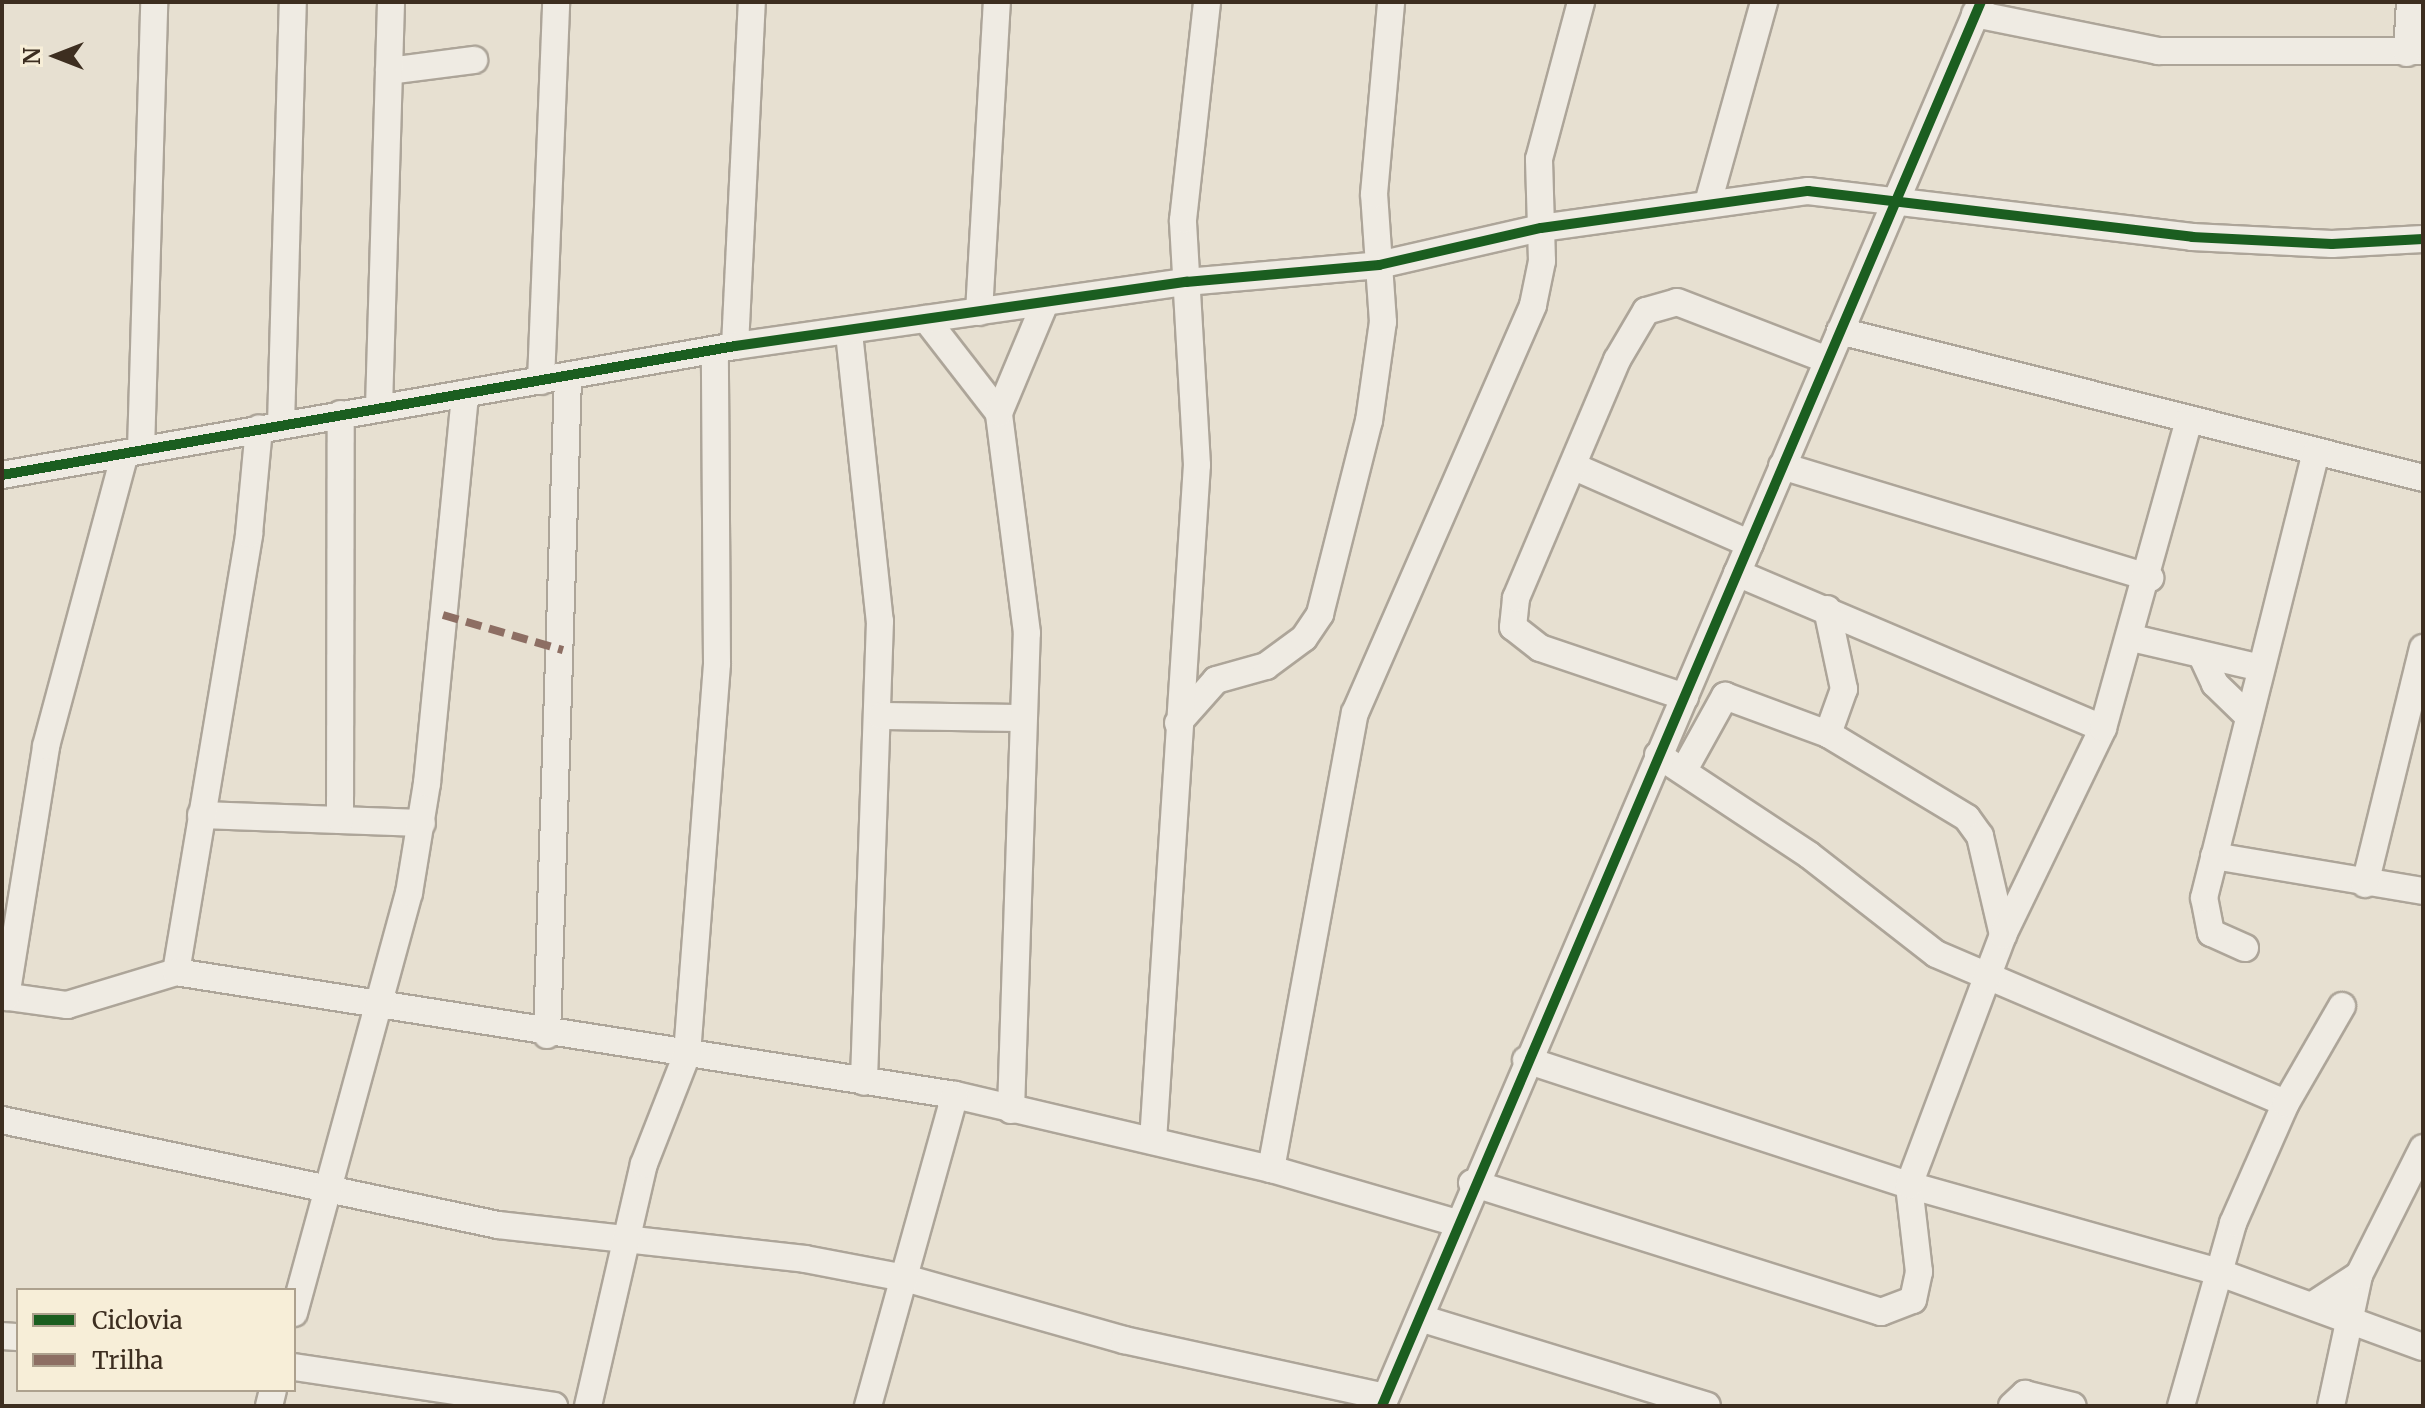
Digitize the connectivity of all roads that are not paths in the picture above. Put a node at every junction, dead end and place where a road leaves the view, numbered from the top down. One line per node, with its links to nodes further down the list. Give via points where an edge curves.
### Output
1 (154, 2): 37 (street)
2 (293, 2): 36 (street)
3 (391, 2): 15 (street)
4 (556, 2): 30 (street)
5 (752, 2): 27 (street)
6 (997, 2): 23 (street)
7 (1207, 2): 21 (street, via 1186,160)
8 (1391, 2): 20 (street, via 1377,128)
9 (1581, 2): 18 (street, via 1539,159)
10 (1764, 2): 17 (street)
11 (2410, 2): 13 (street)
12 (1978, 8): 13 (street, via 2158,51); 16 (street)
13 (2415, 52)
14 (474, 60): 15 (street)
15 (389, 71): 32 (street)
16 (1894, 199): 17 (street, via 1808,191); 19 (street, via 2192,237 2332,244); 25 (street)
17 (1708, 203): 18 (street)
18 (1541, 228): 20 (street); 83 (street, via 1533,305 1355,713)
19 (2423, 239)
20 (1379, 265): 21 (street); 55 (street, via 1383,322 1369,421 1320,614 1304,638 1266,666 1216,680)
21 (1186, 282): 22 (street); 55 (street, via 1197,465)
22 (1045, 303): 23 (street); 33 (street)
23 (979, 312): 24 (street)
24 (926, 319): 26 (street); 33 (street)
25 (1840, 331): 28 (street); 35 (street)
26 (849, 333): 27 (street); 52 (street, via 880,621)
27 (725, 348): 29 (street); 74 (street, via 717,663)
28 (1827, 360): 39 (street); 40 (street, via 1702,308 1653,306 1617,360)
29 (568, 377): 30 (street); 73 (street)
30 (541, 381): 31 (street)
31 (465, 396): 32 (street); 62 (street)
32 (379, 407): 34 (street)
33 (999, 413): 54 (street, via 1024,590)
34 (341, 414): 36 (street); 61 (street)
35 (2189, 420): 38 (street); 45 (street)
36 (270, 427): 37 (street); 60 (street)
37 (133, 452): 41 (street); 70 (street, via 46,746)
38 (2316, 452): 42 (street); 50 (street)
39 (1782, 466): 43 (street); 45 (street)
40 (1575, 467): 43 (street); 51 (street, via 1516,598 1513,627 1540,648)
41 (2, 475)
42 (2423, 478)
43 (1750, 544): 44 (street)
44 (1737, 573): 46 (street); 51 (street)
45 (2150, 578): 47 (street)
46 (1827, 609): 56 (street); 57 (street, via 1844,689)
47 (2132, 638): 49 (street); 56 (street)
48 (2423, 648): 64 (street)
49 (2202, 656): 50 (street); 53 (street, via 2215,684)
50 (2261, 668): 53 (street)
51 (1685, 697): 58 (street)
52 (881, 716): 54 (street); 76 (street)
53 (2249, 717): 63 (street)
54 (1022, 718): 79 (street)
55 (1178, 723): 81 (street)
56 (2103, 728): 66 (street)
57 (1828, 734): 59 (street, via 1725,696); 66 (street, via 1967,818 1980,836)
58 (1658, 755): 59 (street); 75 (street)
59 (1684, 770): 69 (street, via 1809,855 1892,925)
60 (201, 815): 61 (street); 68 (street)
61 (340, 820): 62 (street)
62 (422, 823): 72 (street)
63 (2214, 856): 64 (street); 67 (street, via 2207,922 2220,940)
64 (2365, 884): 65 (street)
65 (2423, 891)
66 (2003, 935): 69 (street)
67 (2245, 948)
68 (176, 972): 70 (street, via 67,1005); 72 (street)
69 (1987, 976): 78 (street); 86 (street)
70 (4, 996)
71 (2342, 1006): 78 (street)
72 (379, 1008): 73 (street); 85 (street)
73 (547, 1035): 74 (street)
74 (687, 1054): 76 (street); 88 (street, via 644,1164)
75 (1526, 1060): 84 (street); 86 (street)
76 (864, 1082): 77 (street)
77 (955, 1095): 79 (street); 91 (street)
78 (2286, 1103): 89 (street)
79 (1011, 1110): 81 (street)
80 (2, 1120): 85 (street)
81 (1153, 1141): 83 (street)
82 (2423, 1148): 90 (street)
83 (1271, 1169): 87 (street)
84 (1472, 1183): 86 (street, via 1881,1312 1906,1307 1917,1290); 87 (street)
85 (327, 1185): 88 (street, via 498,1225); 92 (street)
86 (1909, 1185): 89 (street)
87 (1457, 1223): 94 (street)
88 (627, 1242): 91 (street); 100 (street)
89 (2215, 1271): 93 (street); 105 (street)
90 (2359, 1275): 93 (street); 95 (street)
91 (905, 1278): 98 (street, via 1124,1340); 101 (street)
92 (296, 1305)
93 (2313, 1305): 95 (street)
94 (1420, 1318): 98 (street); 102 (street)
95 (2354, 1320): 96 (street); 106 (street)
96 (2423, 1347)
97 (296, 1367): 99 (street)
98 (1384, 1402)
99 (554, 1406)
100 (588, 1406)
101 (868, 1406)
102 (1707, 1406)
103 (2012, 1406): 104 (street, via 2025,1394)
104 (2073, 1406)
105 (2181, 1406)
106 (2331, 1406)

